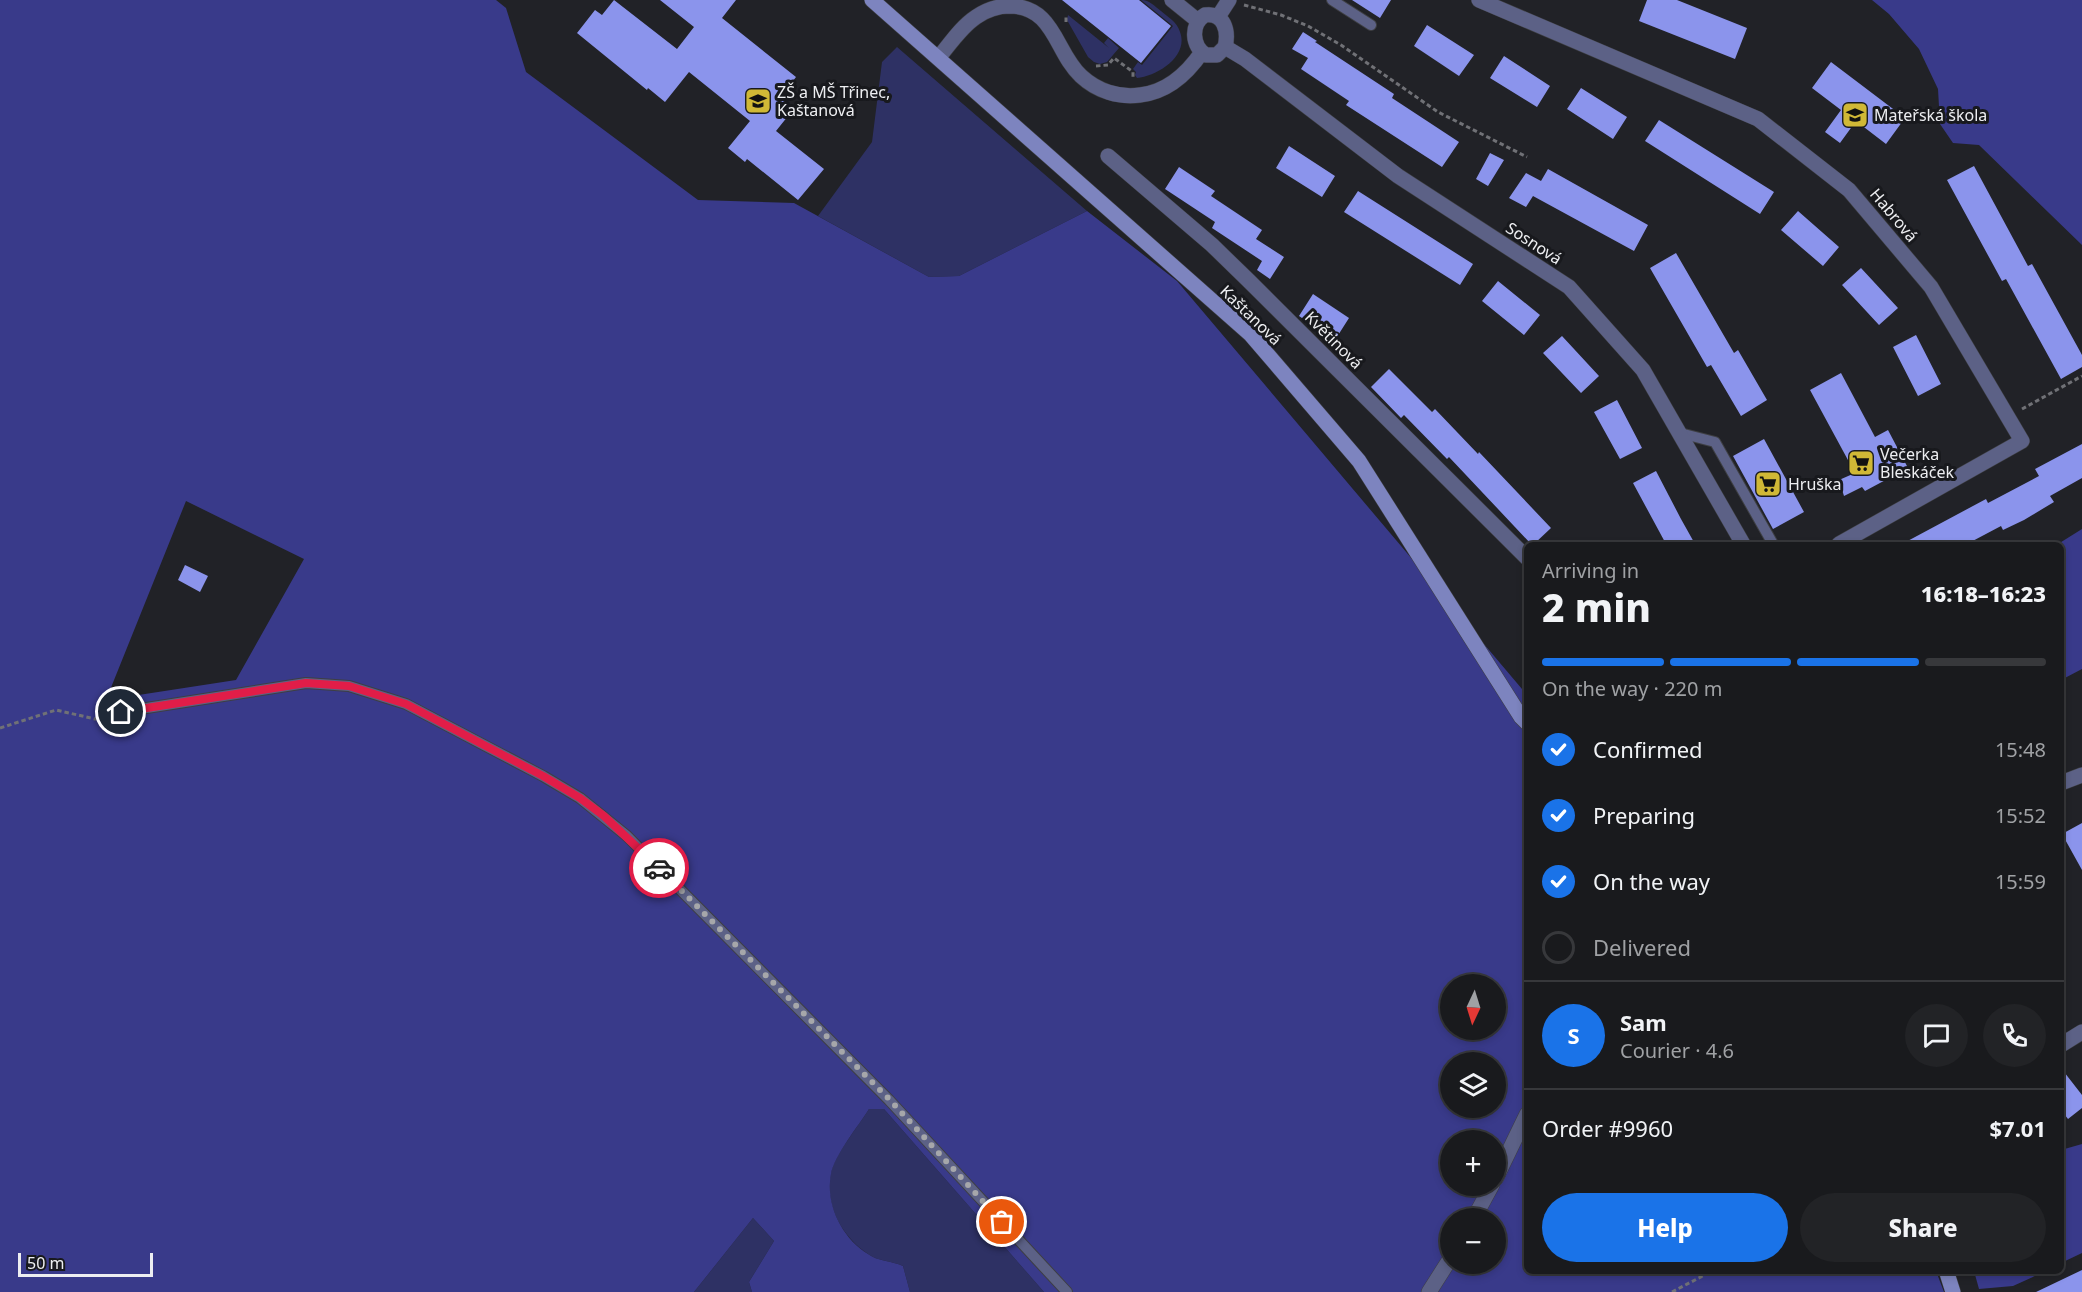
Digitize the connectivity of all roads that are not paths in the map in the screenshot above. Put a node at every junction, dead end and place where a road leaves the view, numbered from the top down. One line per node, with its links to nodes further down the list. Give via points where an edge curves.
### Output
1 (872, 0): 11 (street, Kaštanová)
2 (1172, 0): 7 (street)
3 (1332, 0): 8 (lane)
4 (1479, 0): 16 (street, Habrová, via 1758,119 1849,190 1931,287 2022,441)
5 (1234, 2): 6 (street)
6 (1218, 17): 7 (street, via 1209,14); 9 (street, via 1226,28)
7 (1198, 21): 10 (street, via 1195,38)
8 (1371, 25)
9 (1225, 46): 10 (street, via 1217,55); 13 (street, Sosnová, via 1398,176 1569,287 1643,370)
10 (1202, 52): 11 (street, via 1183,75 1163,88 1141,95 1113,94 1082,77 1040,16 1004,6 976,17)
11 (939, 57): 19 (street, Kaštanová, via 1251,335 1359,461)
12 (1108, 156): 17 (street, Květinová, via 1249,280)
13 (1680, 433): 14 (street, Sosnová); 15 (lane, via 1715,442)
14 (1742, 542)
15 (1772, 542)
16 (1843, 542)
17 (1524, 555)
18 (121, 712): 28 (lane, via 306,683 349,686 406,704 580,798 627,836 890,1100)
19 (1524, 719)
20 (2082, 775): 21 (street)
21 (2064, 782)
22 (2082, 1032): 23 (street)
23 (2064, 1043)
24 (1524, 1120): 25 (street)
25 (1506, 1157)
26 (1440, 1274): 29 (street)
27 (1947, 1274): 30 (street)
28 (1067, 1292)
29 (1429, 1292)
30 (1953, 1292)

